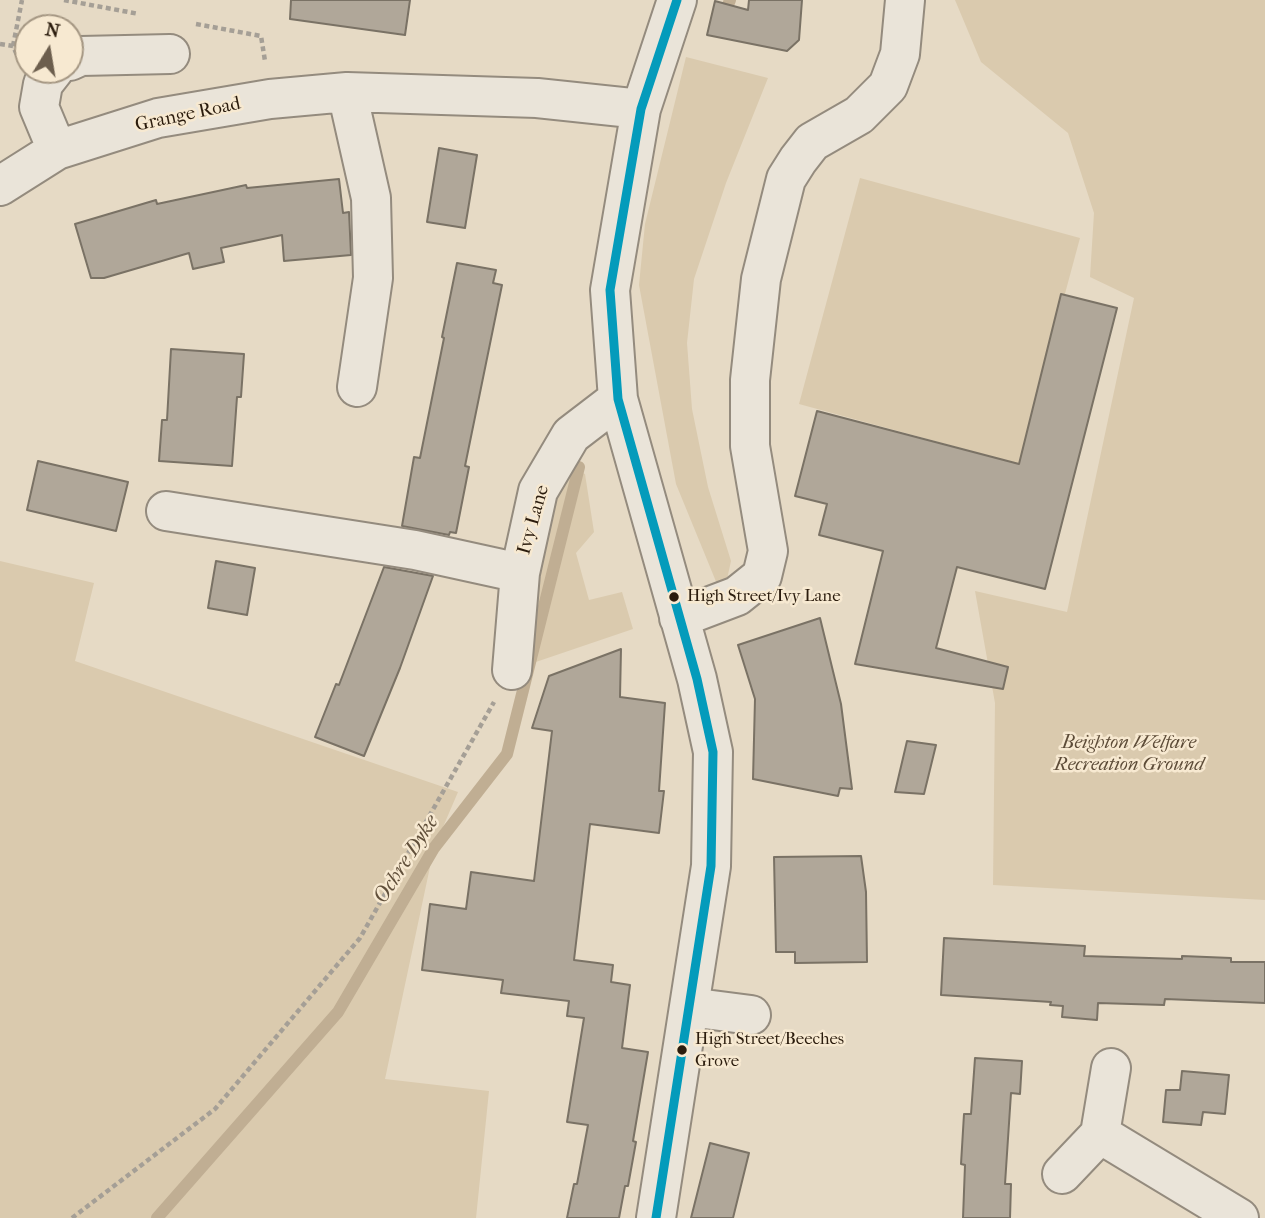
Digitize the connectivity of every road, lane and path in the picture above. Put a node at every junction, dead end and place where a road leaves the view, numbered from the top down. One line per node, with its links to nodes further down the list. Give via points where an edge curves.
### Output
1 (22, 0): 4 (path)
2 (677, 0): 9 (street)
3 (905, 0): 16 (street, via 900,54 888,86 859,115 812,142 798,160 786,180 761,279 750,380 750,446 768,551 762,576 737,596)
4 (13, 46)
5 (170, 54): 6 (street)
6 (84, 56)
7 (43, 84): 10 (street, via 39,107)
8 (347, 92): 9 (street, Grange Road, via 537,98); 10 (street, Grange Road, via 270,99 158,118); 12 (street, via 371,198 373,278)
9 (641, 110): 13 (street, via 610,290)
10 (57, 150): 11 (street, Grange Road)
11 (0, 186)
12 (357, 387)
13 (618, 399): 15 (street, Ivy Lane, via 571,435 538,491); 16 (street)
14 (166, 511): 15 (street, via 402,548)
15 (520, 573): 17 (street, Ivy Lane)
16 (679, 618): 18 (street, via 713,752 711,866)
17 (512, 670): 23 (path, via 360,937 215,1109)
18 (689, 1007): 19 (street); 24 (street)
19 (751, 1016)
20 (1111, 1069): 21 (street)
21 (1100, 1134): 22 (street); 25 (street)
22 (1062, 1174)
23 (72, 1218)
24 (656, 1218)
25 (1239, 1218)

